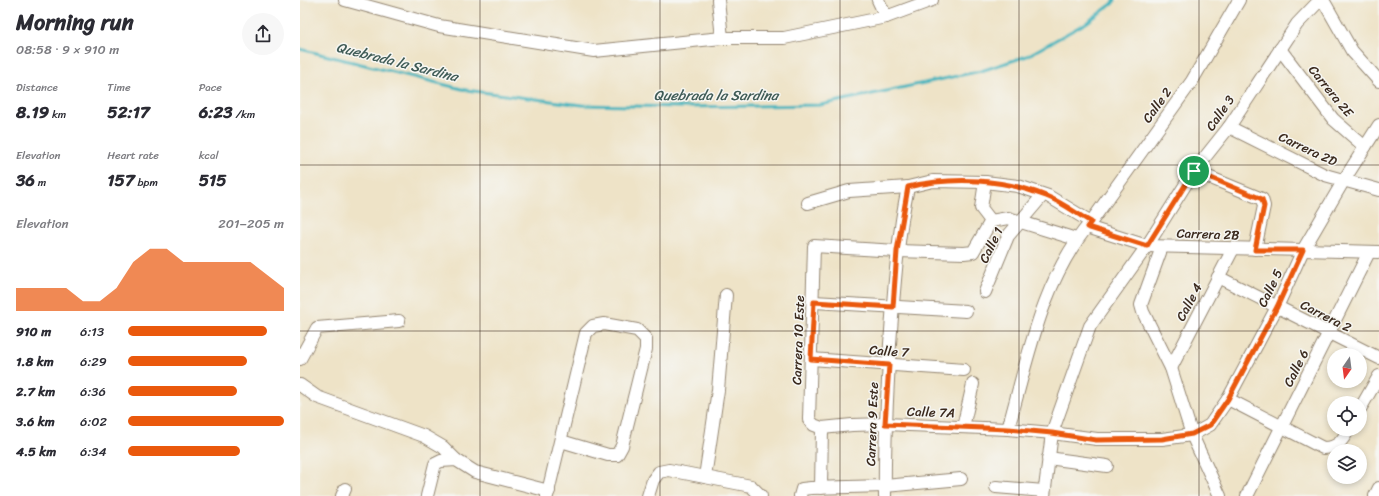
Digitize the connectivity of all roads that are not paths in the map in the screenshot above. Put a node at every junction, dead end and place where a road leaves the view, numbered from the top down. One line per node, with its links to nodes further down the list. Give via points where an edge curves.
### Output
1 (345, 0): 8 (street, via 439,26 594,51)
2 (718, 0): 8 (street)
3 (878, 0): 7 (street)
4 (932, 0): 7 (street)
5 (1239, 0): 23 (street, Calle 2, via 1192,81)
6 (1322, 0): 9 (street, Calle 3, via 1297,24); 10 (street, via 1352,51)
7 (886, 17): 8 (street, via 784,38)
8 (722, 38)
9 (1280, 49): 12 (street, Calle 3); 13 (street, Carrera 2E, via 1334,119)
10 (1379, 81)
11 (1379, 125): 13 (street, Calle 5)
12 (1229, 127): 14 (street, Calle 3); 15 (street, Carrera 2D, via 1325,175)
13 (1365, 147): 15 (street, Calle 5)
14 (1194, 171): 25 (street, Calle 3); 28 (street, via 1262,199 1264,202)
15 (1344, 180): 18 (street, Carrera 2D); 29 (street, Calle 5)
16 (985, 182): 17 (street, Carrera 2B, via 933,181); 19 (street, Carrera 2B, via 1018,186); 21 (street, via 981,208)
17 (908, 187): 20 (street, Carrera 2B, via 849,191); 30 (street, Carrera 9 Este)
18 (1379, 190)
19 (1043, 195): 22 (street, Calle 1); 23 (street, Carrera 2B)
20 (808, 203)
21 (991, 221): 22 (street, via 1008,218); 30 (street, via 973,252)
22 (1020, 222): 24 (street); 33 (street, Calle 1, via 1008,236)
23 (1089, 224): 24 (street, Calle 2); 25 (street, Carrera 2B)
24 (1076, 239): 56 (street, Calle 2, via 1051,288 1038,321)
25 (1147, 246): 26 (street, Carrera 2B); 57 (street, Calle 3, via 1090,326)
26 (1162, 247): 27 (street, Carrera 2B); 45 (street, via 1141,304)
27 (1233, 249): 28 (street, Carrera 2B); 32 (street, Calle 4)
28 (1255, 250): 29 (street, Carrera 2B)
29 (1303, 250): 31 (street, Carrera 2B); 37 (street, Calle 5)
30 (897, 251): 35 (street, Carrera 10 Este, via 814,246); 36 (street, Carrera 9 Este)
31 (1374, 252): 40 (street, Calle 6)
32 (1218, 277): 37 (street, Carrera 2); 45 (street, Calle 4)
33 (985, 292)
34 (726, 295): 64 (street, via 718,390)
35 (814, 302): 36 (street); 43 (street, Carrera 10 Este)
36 (893, 307): 38 (street); 44 (street, Carrera 9 Este)
37 (1277, 307): 40 (street, Carrera 2); 51 (street, Calle 5)
38 (966, 311)
39 (399, 321): 42 (street, via 317,328)
40 (1329, 333): 41 (street, Carrera 2); 54 (street, Calle 6)
41 (1379, 358)
42 (300, 359)
43 (811, 359): 44 (street, Calle 7); 55 (street, Carrera 10 Este, via 809,420)
44 (889, 365): 46 (street, Calle 7); 52 (street, Carrera 9 Este)
45 (1171, 368): 58 (street)
46 (964, 370)
47 (1379, 376): 50 (street)
48 (972, 384): 53 (street)
49 (300, 385): 62 (street, via 317,397 424,436 443,447)
50 (1367, 397)
51 (1228, 399): 54 (street); 58 (street, Calle 5, via 1210,425)
52 (885, 424): 53 (street, Calle 7A); 55 (street, Calle 7A, via 852,424); 69 (street, Carrera 9 Este)
53 (965, 427): 56 (street, Calle 7A)
54 (1282, 427): 59 (street, via 1323,448 1332,448 1340,444); 77 (street, Calle 6)
55 (822, 428): 67 (street)
56 (1008, 429): 57 (street, Calle 7A)
57 (1052, 433): 58 (street, Calle 5, via 1096,440 1162,439); 61 (street, Calle 3)
58 (1192, 434): 76 (street)
59 (1345, 436)
60 (561, 441): 60 (street, via 586,333 593,326 604,324 637,330 646,339 646,349 622,446 616,455); 70 (street)
61 (1048, 458): 63 (street); 71 (street, Calle 3)
62 (456, 460): 70 (street, via 475,472); 72 (street, via 440,461 435,464)
63 (1107, 466)
64 (705, 477): 73 (street, via 669,470 659,472 653,480); 74 (street, via 751,486)
65 (961, 479): 69 (street)
66 (996, 487): 71 (street)
67 (821, 488): 69 (street); 75 (street, via 802,489)
68 (1379, 488): 78 (street)
69 (885, 491)
70 (548, 493)
71 (1044, 494)
72 (426, 496)
73 (648, 496)
74 (760, 496)
75 (800, 496)
76 (1220, 496)
77 (1247, 496)
78 (1375, 496)

